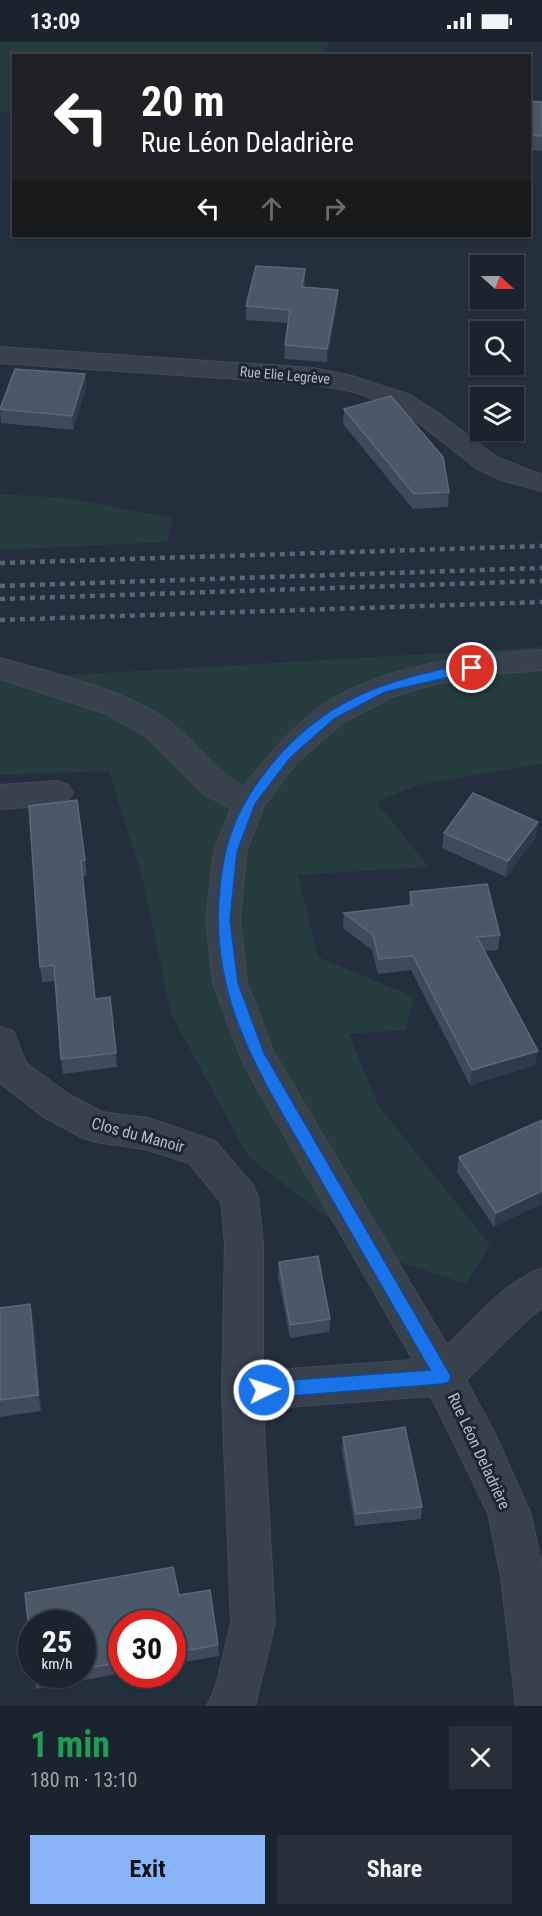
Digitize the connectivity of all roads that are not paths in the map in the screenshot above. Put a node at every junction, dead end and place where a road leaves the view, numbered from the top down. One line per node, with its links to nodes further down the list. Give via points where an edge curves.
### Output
1 (0, 355): 2 (street, Rue Elie Legrève, via 313,376 358,383 414,408 472,454 519,478)
2 (542, 483)
3 (542, 660): 7 (street, Rue Léon Deladrière, via 435,674 381,689 331,715 285,754)
4 (0, 668): 7 (street, via 115,705 159,729 215,786)
5 (57, 793): 6 (street)
6 (0, 797)
7 (249, 803): 10 (street, Rue Léon Deladrière, via 230,852 223,920 230,983 257,1054)
8 (0, 1041): 11 (street, Clos du Manoir, via 12,1072 55,1105 96,1126 148,1134 202,1152 239,1196 244,1242)
9 (542, 1286): 10 (street, via 515,1305)
10 (443, 1376): 11 (street); 13 (street, Rue Léon Deladrière, via 509,1512 523,1577)
11 (242, 1392): 12 (street, Clos du Manoir, via 253,1623 237,1695)
12 (230, 1706)
13 (539, 1706)

